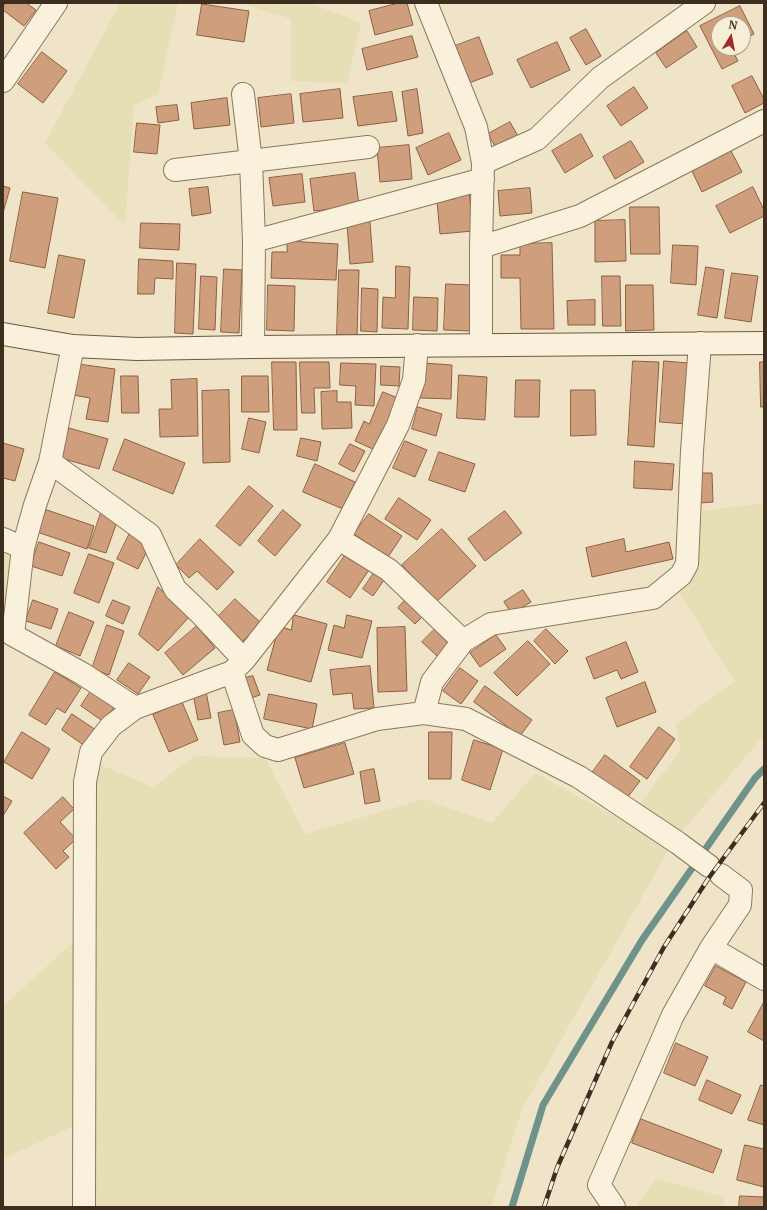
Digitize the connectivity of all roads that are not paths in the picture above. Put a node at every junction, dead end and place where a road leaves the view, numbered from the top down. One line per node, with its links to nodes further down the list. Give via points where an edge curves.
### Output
1 (426, 3): 10 (street, via 476,128)
2 (704, 3): 10 (street, via 600,78 537,139)
3 (48, 6): 4 (street)
4 (3, 81)
5 (243, 94): 8 (street)
6 (764, 121): 12 (street, via 580,216)
7 (368, 147): 8 (street)
8 (251, 161): 9 (street); 11 (street)
9 (174, 170)
10 (483, 171): 11 (street); 12 (street)
11 (254, 241): 19 (street)
12 (481, 247): 17 (street)
13 (3, 334): 18 (street)
14 (700, 343): 15 (street); 17 (street); 24 (street, via 687,564 680,575 654,598 491,624)
15 (764, 343)
16 (417, 345): 17 (street); 19 (street); 22 (street, via 414,380 398,425)
17 (481, 345)
18 (73, 346): 19 (street, via 136,349); 20 (street)
19 (253, 347)
20 (50, 462): 23 (street, via 34,505); 26 (street, via 150,535 175,589 200,613)
21 (3, 539): 23 (street)
22 (339, 539): 24 (street, via 389,570); 26 (street)
23 (24, 548): 25 (street)
24 (463, 641): 28 (street, via 432,682)
25 (8, 642): 27 (street, via 83,674)
26 (238, 666): 27 (street); 28 (street, via 253,735 265,746 278,750 376,719)
27 (135, 708): 31 (street, via 111,726 91,752 85,782)
28 (424, 713): 29 (street, via 466,719 579,777 741,890 740,905)
29 (711, 948): 30 (street); 32 (street, via 674,1015 599,1185)
30 (764, 979)
31 (84, 1207)
32 (614, 1207)

